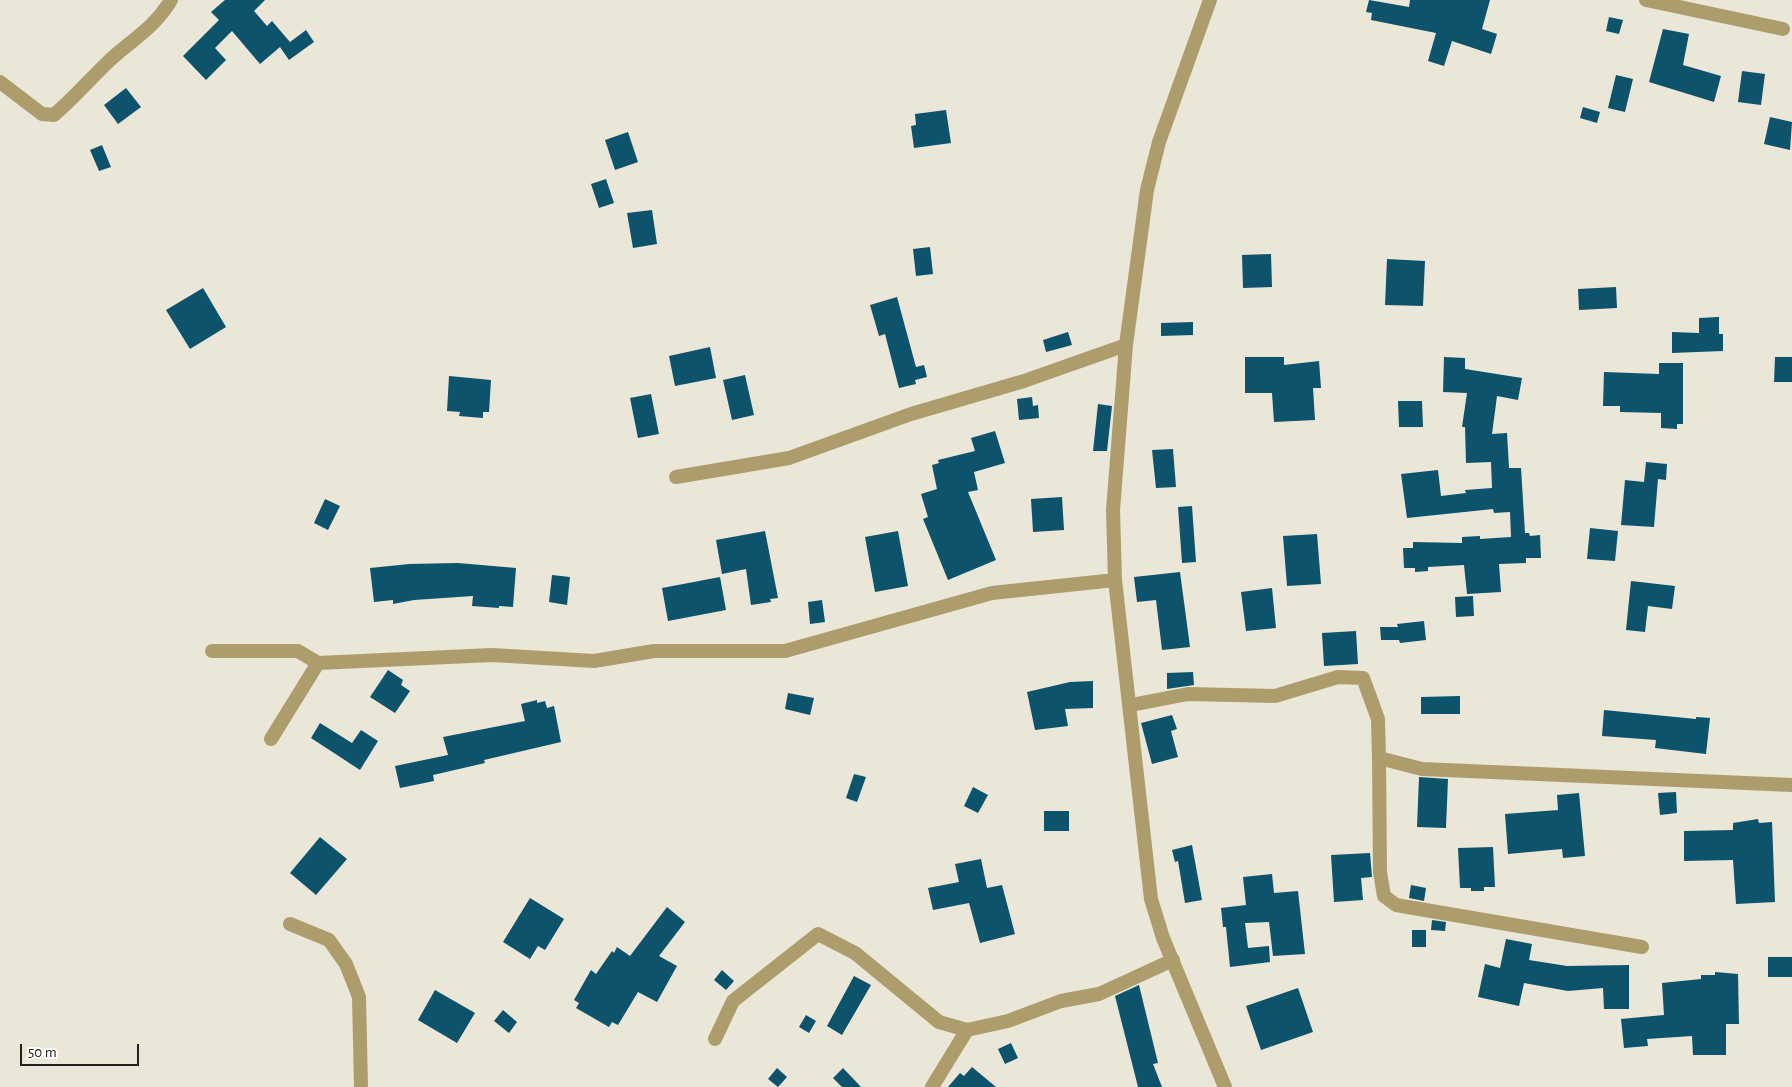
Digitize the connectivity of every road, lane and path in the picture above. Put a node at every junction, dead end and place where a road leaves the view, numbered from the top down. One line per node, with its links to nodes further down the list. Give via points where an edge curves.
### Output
1 (171, 0): 5 (street, via 150,28 109,61 54,115 42,114)
2 (1210, 0): 6 (street, via 1152,165)
3 (1646, 0): 4 (street)
4 (1782, 29)
5 (0, 82)
6 (1126, 345): 7 (street, via 1024,381 911,414 789,458); 8 (street, via 1113,510)
7 (676, 477)
8 (1115, 580): 10 (street, via 992,593 786,651 654,651 594,661 492,655); 11 (street)
9 (212, 651): 10 (street, via 298,651)
10 (318, 663): 12 (street)
11 (1131, 705): 13 (street, via 1188,694 1275,696 1338,677 1363,678 1378,719); 17 (street, via 1151,899)
12 (271, 739)
13 (1379, 758): 14 (street, via 1422,768); 16 (street, via 1380,872 1384,896 1396,905)
14 (1792, 786)
15 (290, 924): 20 (street, via 329,940 346,964 359,997)
16 (1642, 947)
17 (1173, 960): 18 (street, via 1099,994 1061,1001 1008,1020); 22 (street)
18 (967, 1030): 19 (street, via 939,1022 855,953 818,934 733,1000); 21 (street)
19 (715, 1039)
20 (361, 1087)
21 (932, 1087)
22 (1225, 1087)

